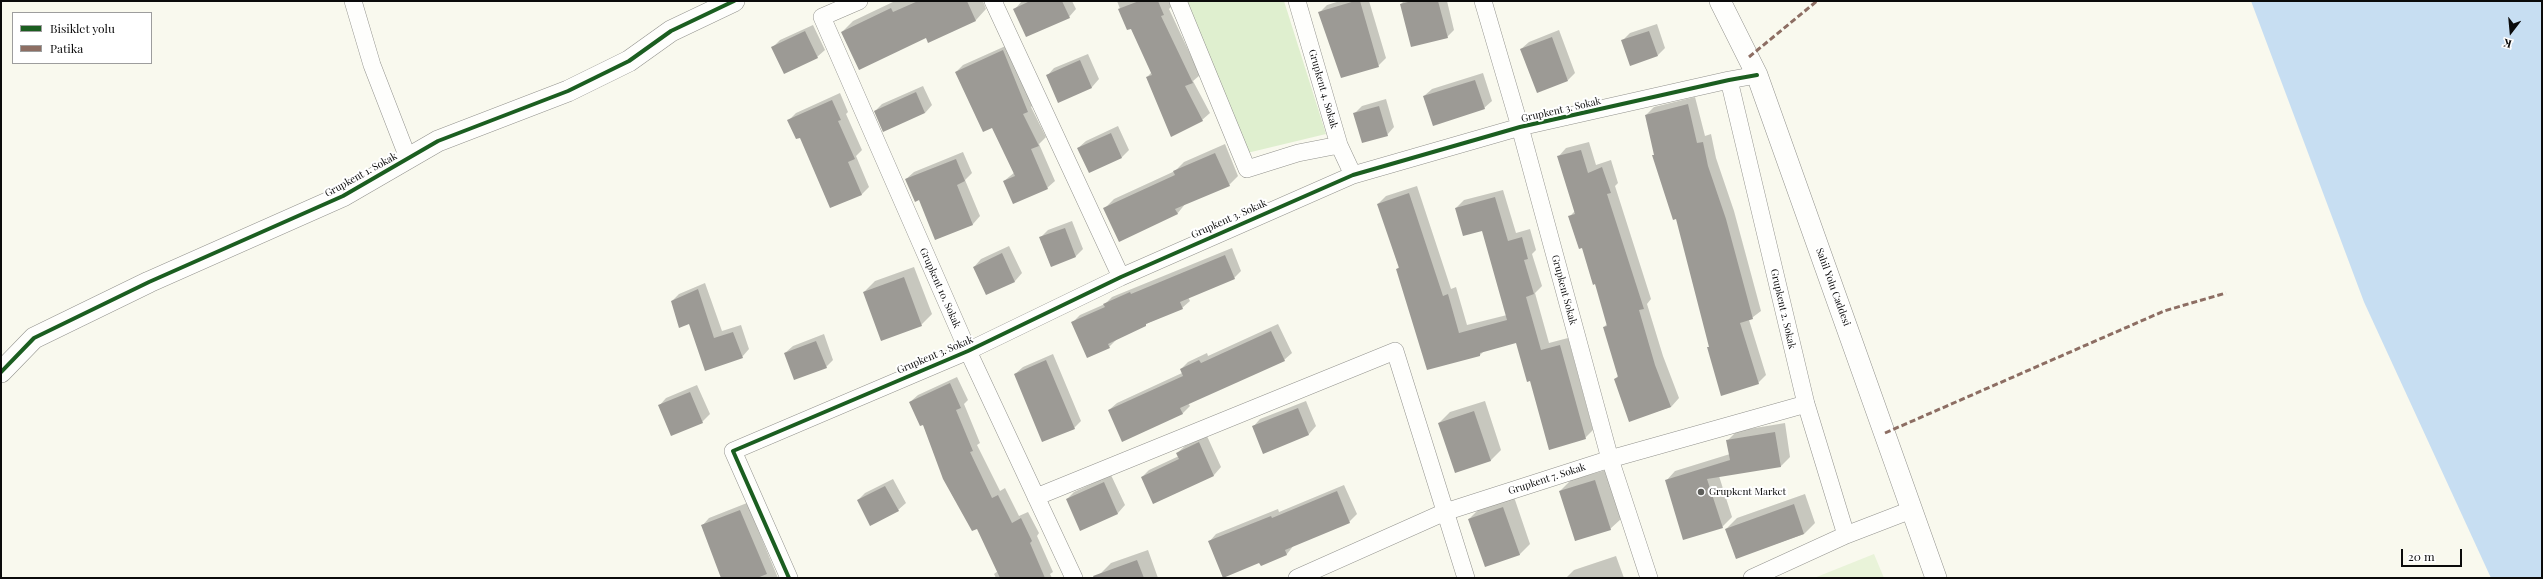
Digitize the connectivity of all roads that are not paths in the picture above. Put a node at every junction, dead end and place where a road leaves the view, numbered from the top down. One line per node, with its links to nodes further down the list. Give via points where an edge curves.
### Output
1 (352, 1): 13 (street, via 372,65)
2 (734, 1): 13 (street, Grupkent 1. Sokak, via 671,31 629,61 568,91 438,141)
3 (860, 1): 16 (street, Grupkent 10. Sokak, via 822,17)
4 (993, 1): 15 (street)
5 (1178, 1): 12 (street, via 1247,169 1298,153)
6 (1297, 1): 12 (street, Grupkent 4. Sokak)
7 (1483, 1): 11 (street, Grupkent Sokak)
8 (1720, 1): 9 (street, Sahil Yolu Caddesi)
9 (1757, 75): 10 (street, Grupkent 3. Sokak); 21 (street, Sahil Yolu Caddesi)
10 (1729, 80): 11 (street, Grupkent 3. Sokak); 18 (street, Grupkent 2. Sokak)
11 (1520, 127): 14 (street, Grupkent 3. Sokak); 19 (street, Grupkent Sokak)
12 (1339, 145): 14 (street, Grupkent 4. Sokak)
13 (408, 158): 17 (street, Grupkent 1. Sokak, via 343,196 149,282 34,338)
14 (1353, 175): 15 (street, Grupkent 3. Sokak)
15 (1121, 277): 16 (street, Grupkent 3. Sokak)
16 (968, 351): 20 (street, Grupkent 10. Sokak); 24 (street, Grupkent 3. Sokak, via 733,451)
17 (1, 372)
18 (1806, 404): 19 (street, Grupkent 7. Sokak); 23 (street, Grupkent 2. Sokak)
19 (1610, 459): 22 (street, Grupkent 7. Sokak); 28 (street, Grupkent Sokak)
20 (1036, 497): 22 (street, via 1395,352); 25 (street, Grupkent 10. Sokak)
21 (1911, 510): 23 (street); 30 (street, Sahil Yolu Caddesi)
22 (1445, 512): 26 (street, Grupkent 7. Sokak); 27 (street)
23 (1846, 535): 29 (street)
24 (789, 578)
25 (1074, 578)
26 (1297, 578)
27 (1466, 578)
28 (1649, 578)
29 (1752, 578)
30 (1936, 578)

